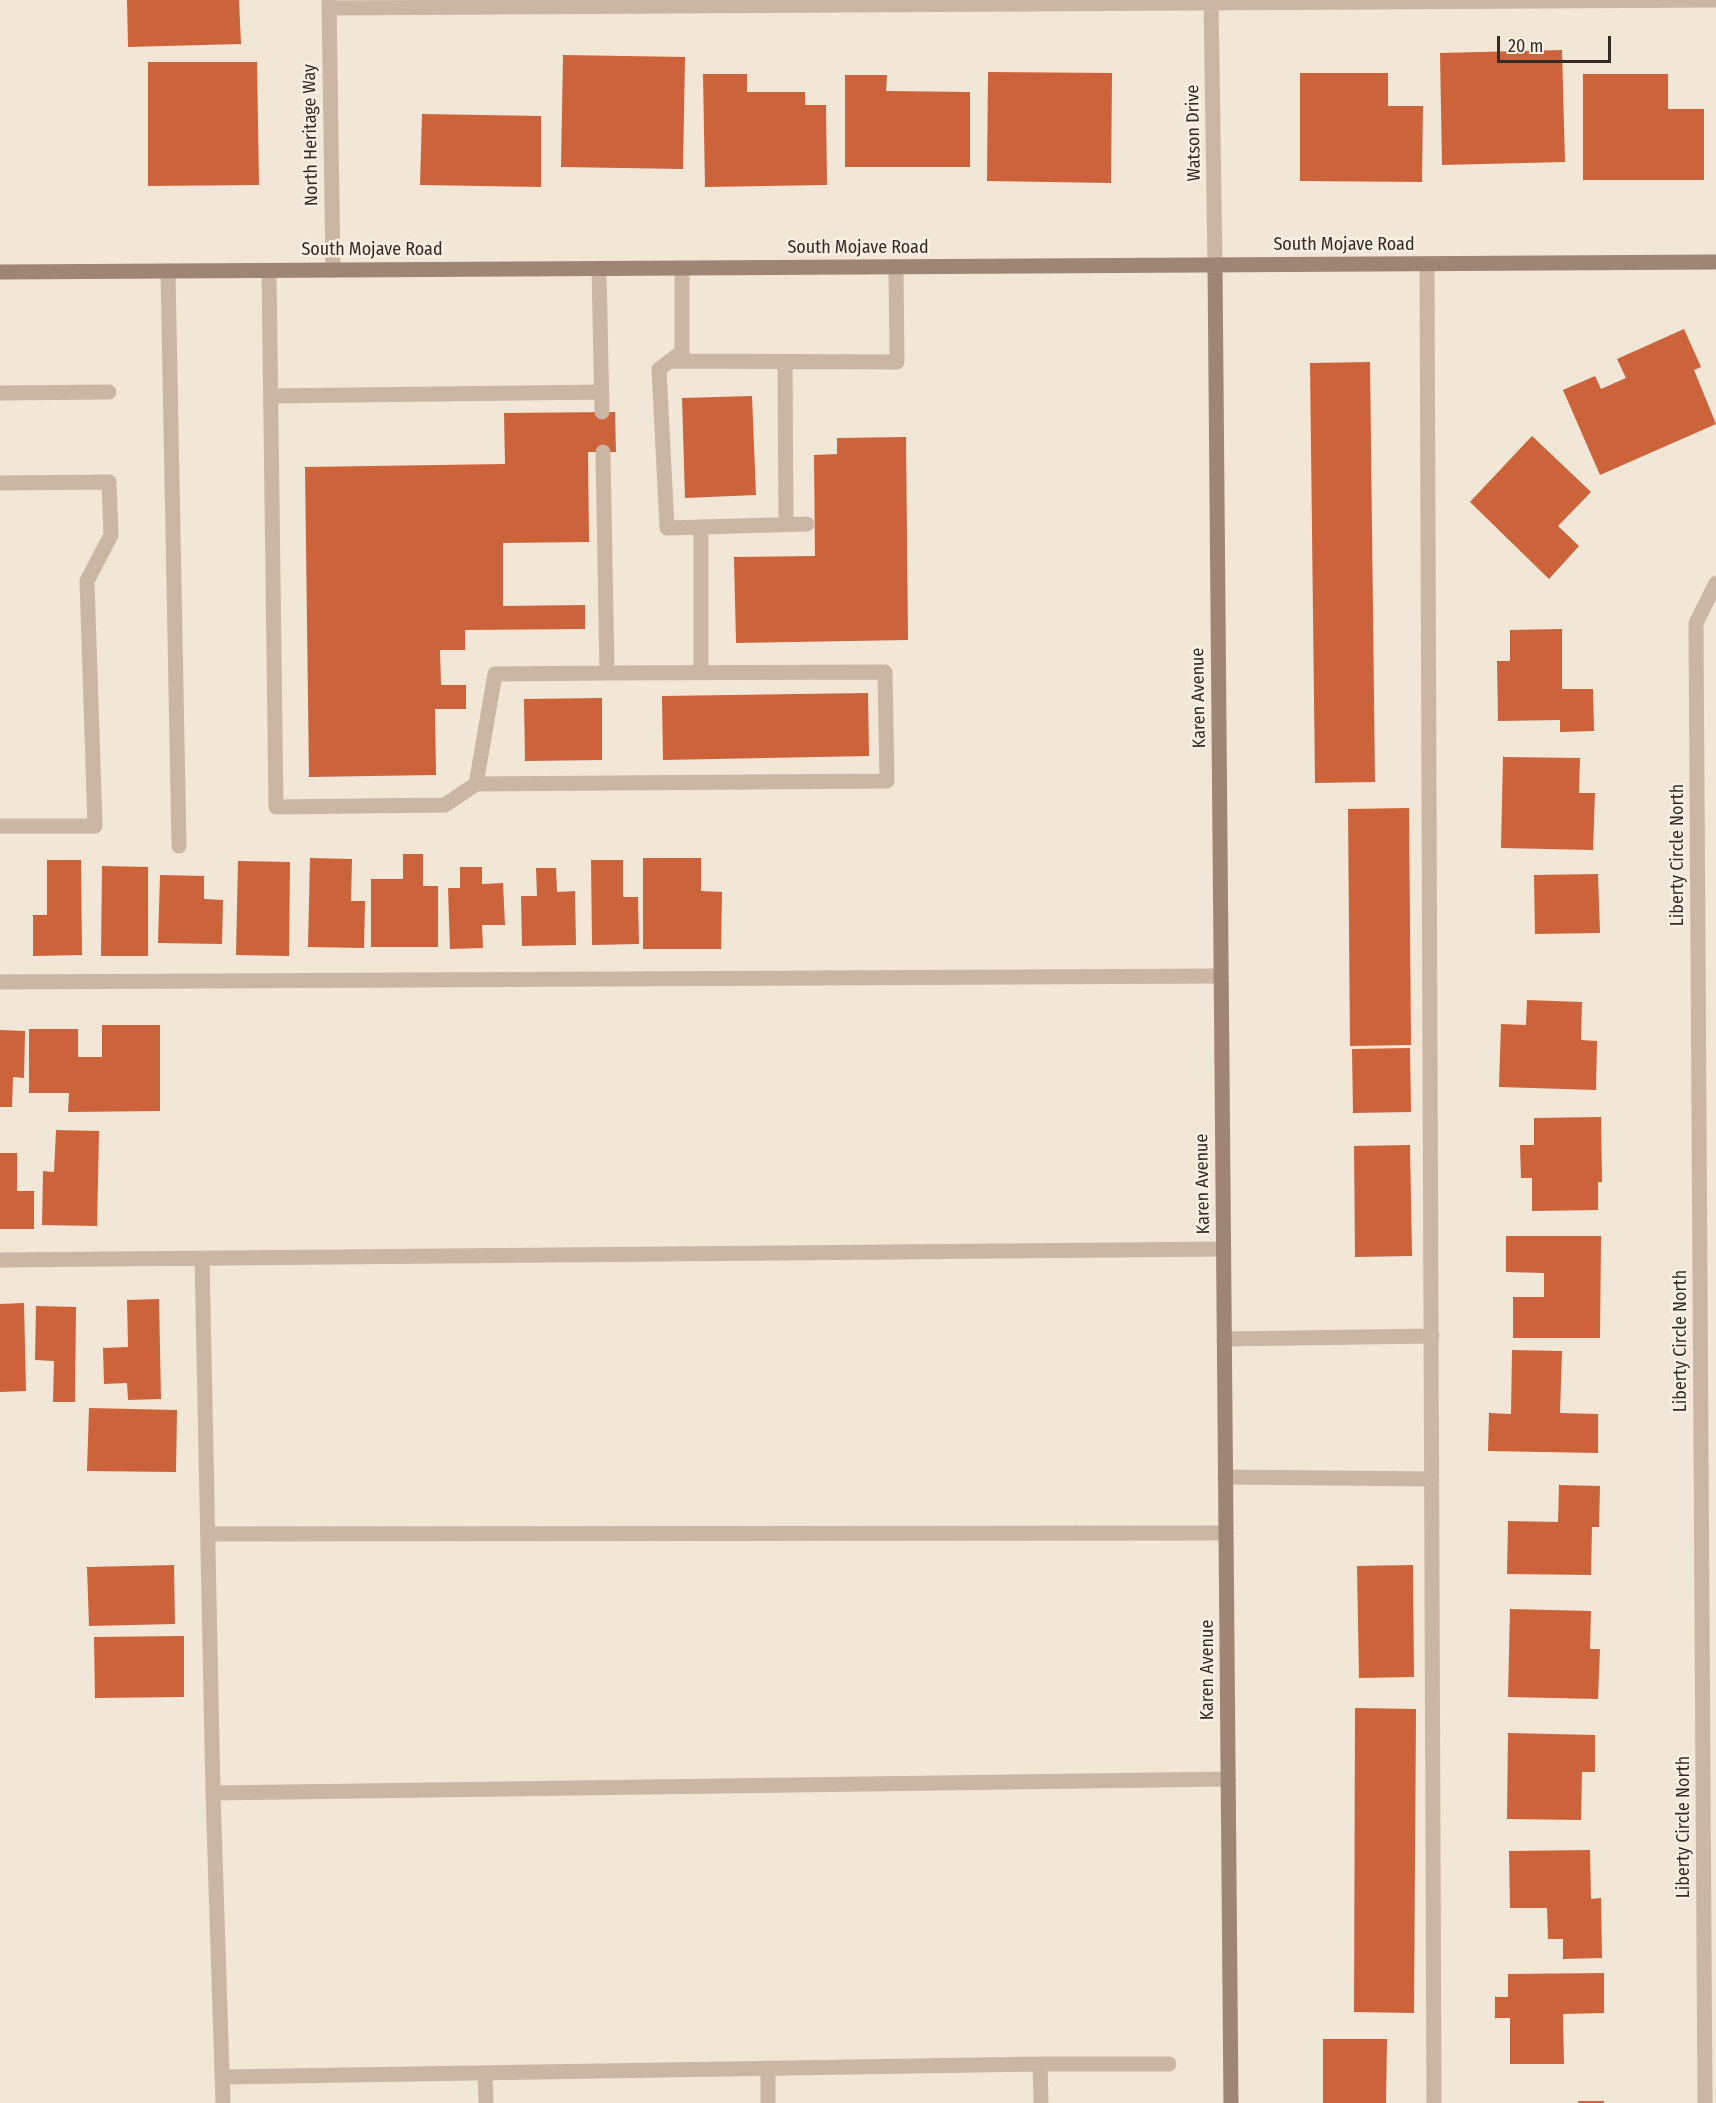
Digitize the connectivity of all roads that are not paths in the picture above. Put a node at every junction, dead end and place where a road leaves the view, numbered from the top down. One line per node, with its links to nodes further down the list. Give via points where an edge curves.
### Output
1 (1716, 0): 2 (street)
2 (1211, 1): 3 (street); 6 (street, Watson Drive)
3 (329, 4): 10 (street, North Heritage Way)
4 (1716, 262): 5 (street, South Mojave Road)
5 (1427, 264): 6 (street, South Mojave Road); 37 (street)
6 (1215, 265): 7 (street, South Mojave Road); 32 (street, Karen Avenue)
7 (896, 267): 8 (street, South Mojave Road); 15 (street, via 897,362)
8 (682, 268): 9 (street, South Mojave Road); 14 (street, via 682,352)
9 (599, 269): 10 (street, South Mojave Road); 17 (street)
10 (333, 270): 12 (street, South Mojave Road)
11 (168, 271): 12 (street, South Mojave Road); 13 (street, South Mojave Road); 31 (street)
12 (269, 271): 19 (street)
13 (0, 272)
14 (670, 361): 15 (street); 25 (street, via 660,369 667,528)
15 (785, 362): 23 (street)
16 (109, 392): 18 (street)
17 (602, 392): 19 (street); 20 (street)
18 (0, 393)
19 (271, 396): 29 (street, via 276,807 445,805)
20 (602, 412)
21 (603, 452): 27 (street)
22 (0, 483): 30 (street, via 110,482 111,535 87,581 96,826)
23 (786, 524): 24 (street); 25 (street)
24 (807, 524)
25 (701, 527): 28 (street)
26 (1716, 583): 56 (street, Liberty Circle North, via 1695,623)
27 (608, 673): 28 (street); 29 (street, via 495,674)
28 (701, 673): 29 (street, via 885,672 887,781)
29 (476, 784)
30 (0, 826)
31 (179, 846)
32 (1221, 976): 33 (street); 34 (street, Karen Avenue)
33 (0, 982)
34 (1224, 1249): 35 (street); 38 (street, Karen Avenue)
35 (202, 1258): 36 (street); 42 (street)
36 (0, 1260)
37 (1432, 1336): 38 (street); 40 (street)
38 (1224, 1340): 39 (street, Karen Avenue)
39 (1225, 1477): 40 (street); 41 (street, Karen Avenue)
40 (1432, 1479): 55 (street)
41 (1226, 1533): 42 (street); 43 (street, Karen Avenue)
42 (208, 1534): 44 (street)
43 (1228, 1779): 44 (street); 54 (street, Karen Avenue)
44 (213, 1793): 49 (street)
45 (1040, 2064): 46 (street); 47 (street); 53 (street)
46 (1169, 2064)
47 (768, 2068): 48 (street); 52 (street)
48 (485, 2073): 49 (street); 51 (street)
49 (223, 2077): 50 (street)
50 (223, 2103)
51 (486, 2103)
52 (768, 2103)
53 (1041, 2103)
54 (1231, 2103)
55 (1434, 2103)
56 (1705, 2103)

